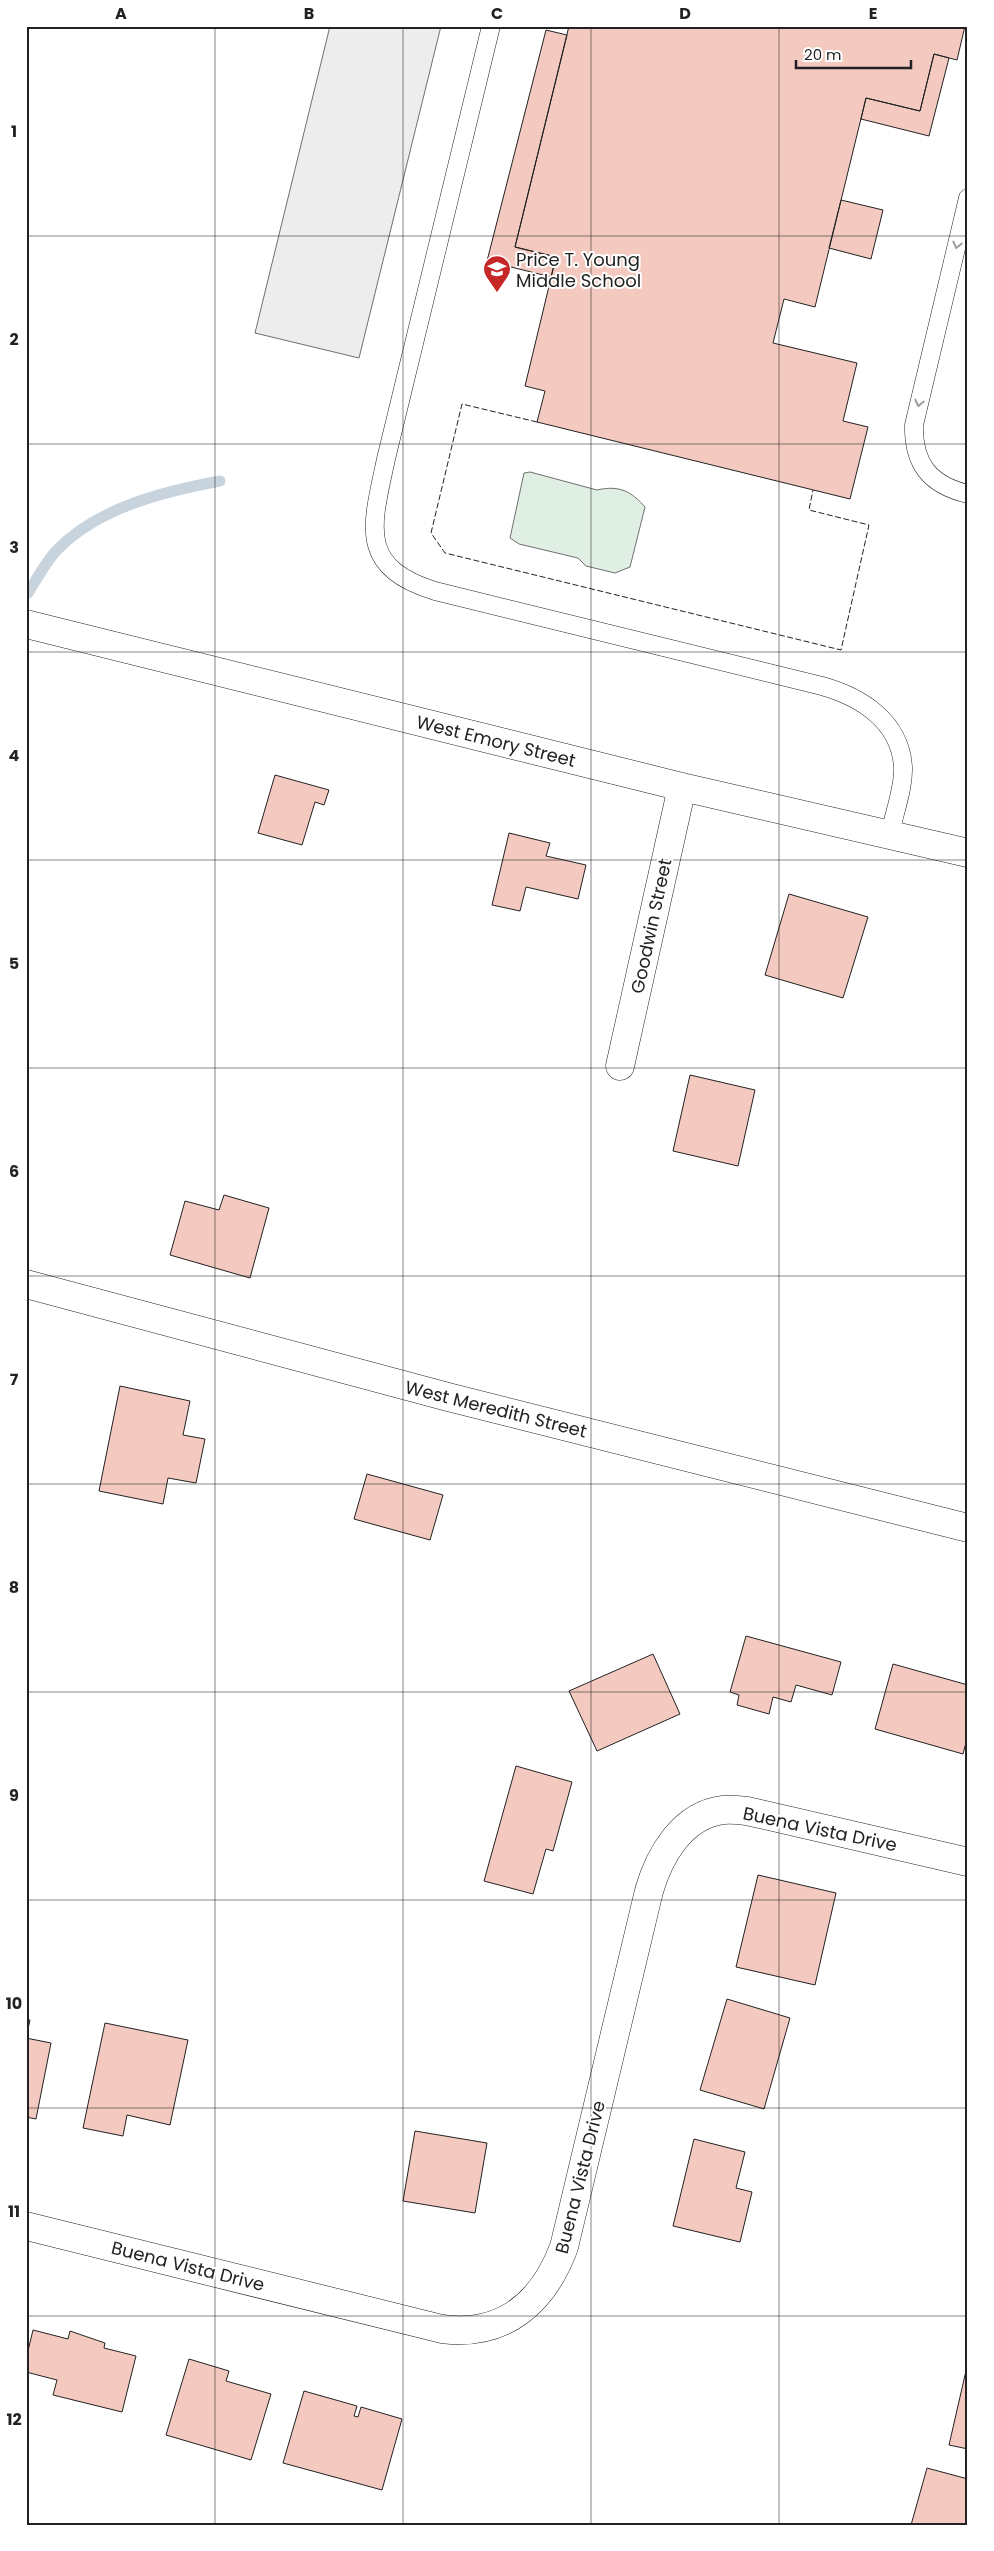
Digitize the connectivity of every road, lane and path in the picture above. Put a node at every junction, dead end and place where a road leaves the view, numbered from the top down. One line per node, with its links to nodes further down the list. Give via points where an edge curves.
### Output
1 (491, 26): 6 (lane, via 374,515 380,555 398,575 435,592 845,692 863,702 896,740 902,761 902,781)
2 (968, 198): 3 (lane, one-way to 3, via 916,415 914,440 916,455 926,472 938,483)
3 (968, 494)
4 (26, 624): 5 (street, West Emory Street)
5 (682, 786): 6 (street, West Emory Street); 8 (street, Goodwin Street)
6 (890, 834): 7 (street, West Emory Street)
7 (968, 853)
8 (620, 1066)
9 (26, 1284): 10 (street, West Meredith Street, via 448,1398)
10 (968, 1528)
11 (968, 1862): 12 (street, Buena Vista Drive, via 747,1810 723,1810 690,1824 665,1850 649,1891 564,2247 548,2282 535,2298 501,2322 483,2329 442,2329)
12 (26, 2226)

